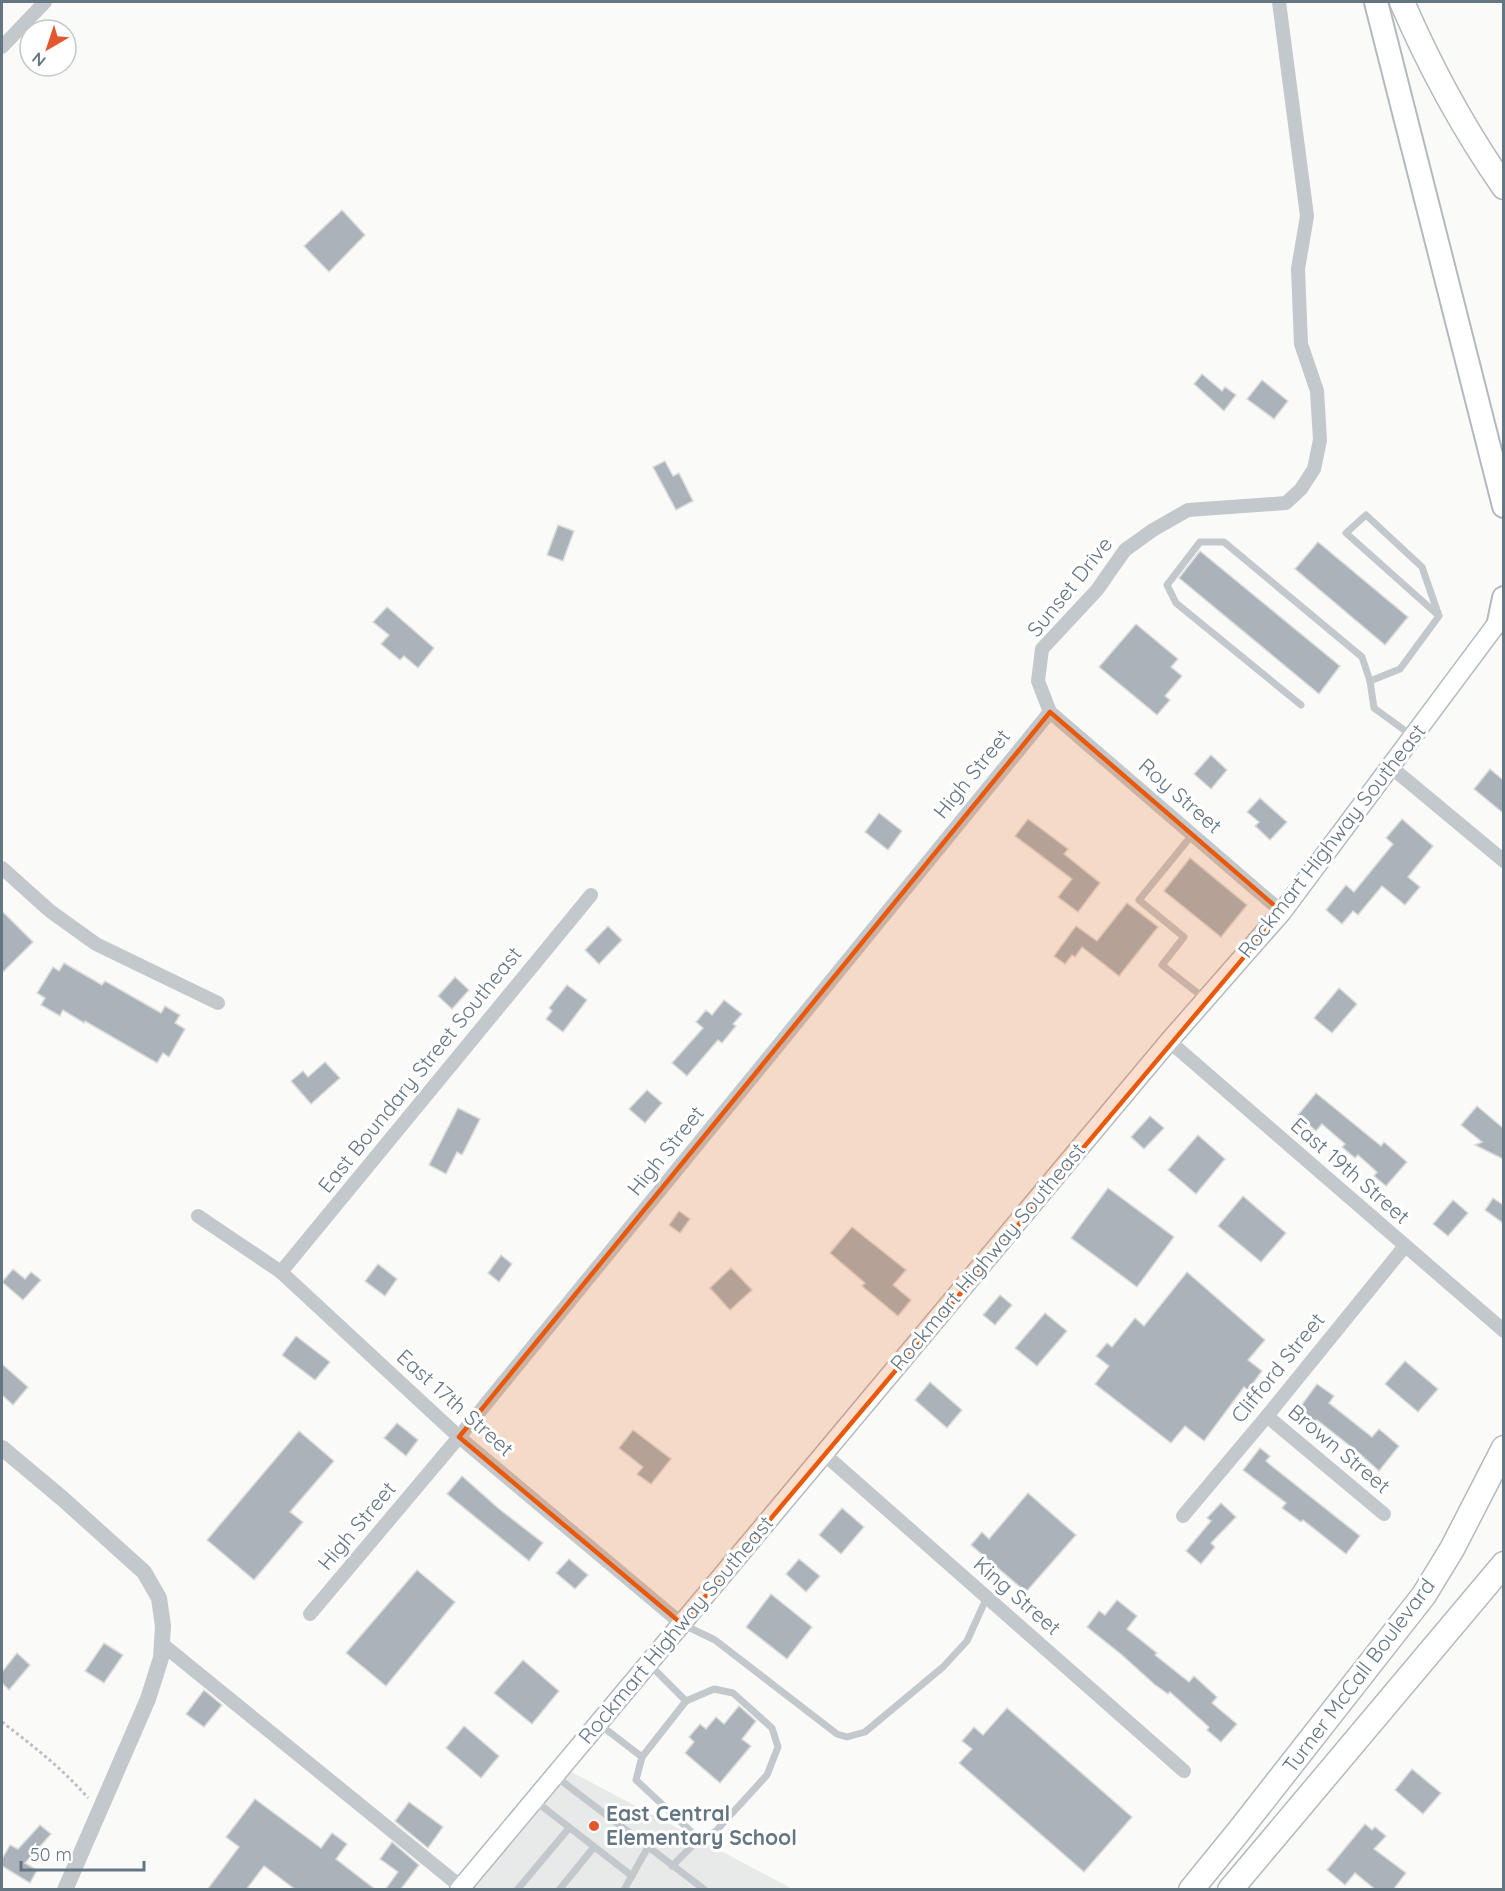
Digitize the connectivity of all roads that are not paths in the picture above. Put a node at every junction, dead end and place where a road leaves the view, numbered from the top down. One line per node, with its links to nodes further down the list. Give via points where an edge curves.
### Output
1 (45, 2): 5 (street)
2 (1279, 2): 13 (street, Sunset Drive, via 1307,216 1298,268 1301,344 1317,391 1320,440 1314,469 1301,489 1286,502 1188,510 1125,550 1097,590 1042,649 1038,681)
3 (1376, 2): 7 (highway)
4 (1402, 2): 6 (highway, via 1438,79)
5 (2, 47)
6 (1503, 187)
7 (1503, 505)
8 (1503, 598): 10 (highway)
9 (1439, 616): 9 (lane, via 1380,563 1346,533 1366,515 1422,567); 11 (lane, via 1400,669)
10 (1501, 618): 14 (main road, Rockmart Highway Southeast)
11 (1370, 681): 12 (lane, via 1362,657 1224,542 1200,542 1167,585 1176,603); 14 (lane, via 1374,708)
12 (1301, 705)
13 (1050, 712): 16 (street, Roy Street); 29 (street, High Street)
14 (1414, 736): 15 (main road, Rockmart Highway Southeast)
15 (1391, 767): 17 (street); 20 (main road, Rockmart Highway Southeast)
16 (1192, 834): 20 (street, Roy Street); 21 (lane, via 1139,900 1184,937 1162,964)
17 (1503, 861)
18 (2, 868): 22 (street, via 50,911 96,944)
19 (591, 895): 26 (street, East Boundary Street Southeast)
20 (1282, 912): 21 (main road, Rockmart Highway Southeast)
21 (1206, 1000): 23 (main road, Rockmart Highway Southeast)
22 (218, 1003)
23 (1169, 1041): 25 (street, East 19th Street); 32 (main road, Rockmart Highway Southeast)
24 (198, 1215): 26 (street, East 17th Street)
25 (1404, 1246): 27 (street, East 19th Street); 28 (street, Clifford Street)
26 (281, 1272): 29 (street, East 17th Street)
27 (1503, 1331)
28 (1267, 1416): 33 (street, Brown Street); 34 (street, Clifford Street)
29 (459, 1437): 37 (street, High Street); 38 (street, East 17th Street)
30 (2, 1448): 39 (street, via 144,1572 159,1598)
31 (1503, 1448): 59 (highway, Turner McCall Boulevard, via 1424,1595)
32 (823, 1453): 36 (street, King Street); 38 (main road, Rockmart Highway Southeast)
33 (1384, 1514)
34 (1183, 1516)
35 (1503, 1564): 60 (highway, Turner McCall Boulevard)
36 (987, 1597): 38 (lane, via 958,1653 865,1732 847,1737 837,1734 715,1640); 44 (street, King Street)
37 (310, 1614)
38 (682, 1624): 40 (main road, Rockmart Highway Southeast)
39 (162, 1644): 53 (street); 54 (street, via 148,1699)
40 (648, 1664): 41 (lane); 42 (main road, Rockmart Highway Southeast)
41 (686, 1701): 43 (lane); 48 (lane, via 714,1689 733,1693 772,1728 778,1747 767,1775 715,1832)
42 (598, 1724): 43 (lane); 45 (main road, Rockmart Highway Southeast)
43 (642, 1757): 48 (lane, via 636,1780)
44 (1184, 1771)
45 (555, 1776): 46 (main road, Rockmart Highway Southeast); 50 (lane)
46 (534, 1800): 47 (lane); 53 (main road, Rockmart Highway Southeast)
47 (569, 1828): 49 (lane); 55 (lane)
48 (699, 1839): 51 (lane)
49 (594, 1847): 52 (lane); 56 (lane)
50 (648, 1847): 51 (lane); 52 (lane)
51 (672, 1866): 58 (lane)
52 (632, 1876): 57 (lane)
53 (460, 1888)
54 (65, 1890)
55 (517, 1890)
56 (559, 1890)
57 (624, 1890)
58 (705, 1890)
59 (1191, 1890)
60 (1230, 1890)

